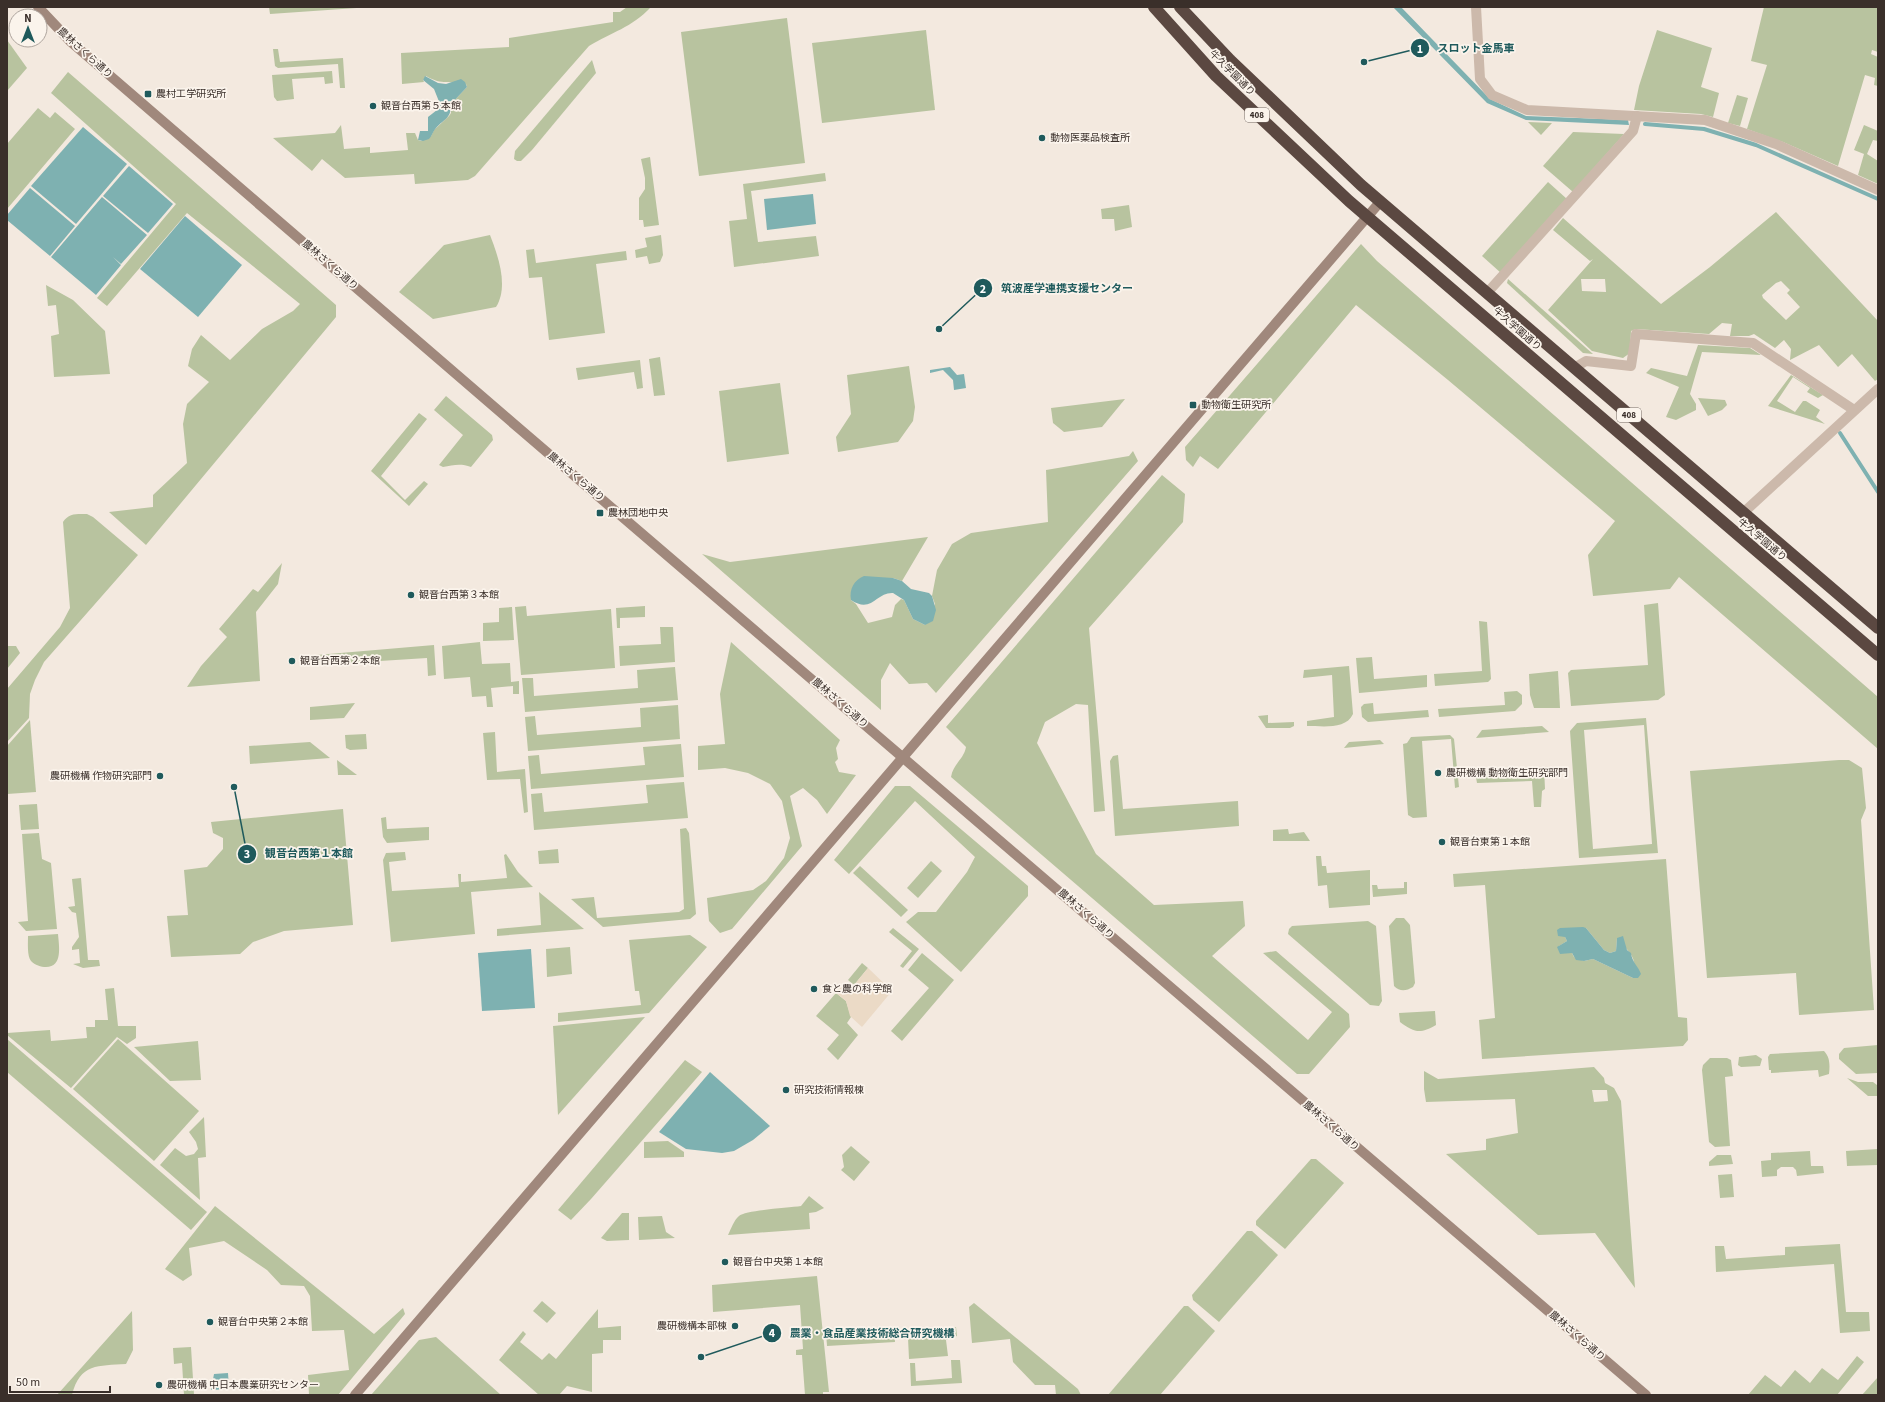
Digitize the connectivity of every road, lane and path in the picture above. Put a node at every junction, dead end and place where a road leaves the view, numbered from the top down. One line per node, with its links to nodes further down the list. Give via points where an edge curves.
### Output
1 (38, 7): 16 (street, 農林さくら通り, via 71,42)
2 (1154, 7): 8 (highway, 牛久学園通り / 408, via 1252,111)
3 (1180, 7): 7 (highway, 牛久学園通り / 408, via 1230,60)
4 (1476, 7): 5 (street, via 1480,79 1492,95 1527,110)
5 (1638, 116): 6 (street, via 1705,120 1776,144); 9 (street, via 1633,131)
6 (1878, 190)
7 (1380, 202): 8 (street); 9 (highway, 牛久学園通り / 408)
8 (1367, 217): 15 (highway, 牛久学園通り / 408); 16 (street)
9 (1487, 293): 10 (highway, 牛久学園通り / 408)
10 (1574, 368): 12 (street, via 1586,360 1631,366 1636,334 1753,343); 13 (highway, 牛久学園通り / 408)
11 (1878, 389): 12 (street)
12 (1854, 410): 13 (street)
13 (1743, 513): 14 (highway, 牛久学園通り / 408)
14 (1878, 628)
15 (1878, 655)
16 (903, 757): 17 (street); 18 (street, 農林さくら通り)
17 (355, 1395)
18 (1646, 1395)

